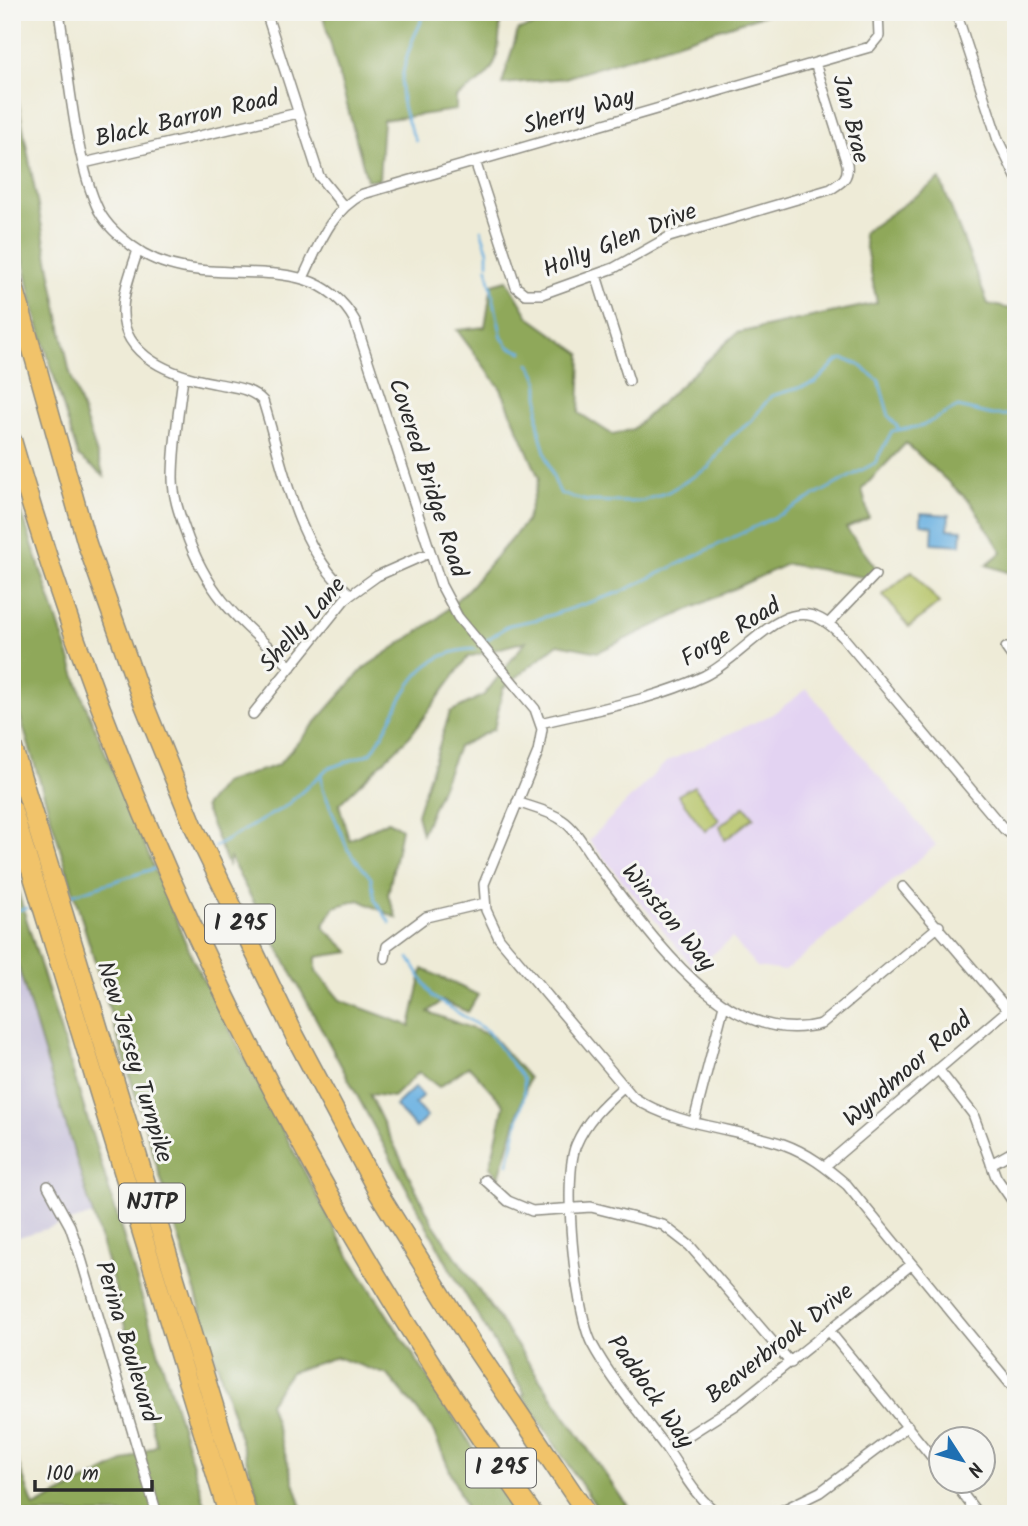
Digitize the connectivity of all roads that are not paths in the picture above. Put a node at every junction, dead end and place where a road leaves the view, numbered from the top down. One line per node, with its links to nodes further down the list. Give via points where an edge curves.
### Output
1 (59, 12): 8 (street, Covered Bridge Road)
2 (266, 12): 6 (street)
3 (878, 12): 5 (street, Sherry Way, via 879,36 870,47)
4 (956, 12): 9 (street, via 998,140)
5 (816, 63): 7 (street, Sherry Way); 10 (street, Jan Brae, via 847,164 847,176)
6 (298, 113): 8 (street, Black Barron Road); 11 (street, via 319,176)
7 (475, 162): 11 (street, Sherry Way, via 363,194); 13 (street, Holly Glen Drive, via 516,287 533,295)
8 (85, 163): 12 (street, Covered Bridge Road, via 100,211 118,235)
9 (1016, 177)
10 (841, 183): 13 (street, Holly Glen Drive, via 669,237)
11 (344, 207): 14 (street, Sherry Way)
12 (138, 250): 14 (street, Covered Bridge Road, via 176,268); 16 (street, via 125,293 125,322 138,349)
13 (596, 275): 17 (street)
14 (303, 278): 19 (street, Covered Bridge Road, via 328,290 355,321)
15 (12, 279): 61 (highway, I 295, via 87,544 141,697 194,827 379,1194 471,1342)
16 (183, 377): 21 (street, via 244,389 263,401 309,547); 25 (street, via 173,478 191,548 223,604)
17 (629, 381)
18 (12, 440): 60 (highway, I 295, via 74,631 126,771 237,1016 366,1259)
19 (429, 553): 21 (street, Shelly Lane); 27 (street, Covered Bridge Road, via 449,601 534,709)
20 (875, 575): 22 (street)
21 (350, 594): 25 (street, Shelly Lane)
22 (829, 623): 27 (street, Forge Road, via 814,616 791,616 704,676); 31 (street)
23 (1006, 648): 24 (street)
24 (1016, 662)
25 (291, 667): 26 (street, Shelly Lane)
26 (253, 714)
27 (540, 723): 29 (street, via 538,752)
28 (12, 745): 59 (highway, New Jersey Turnpike / NJTP)
29 (517, 802): 33 (street, via 489,866); 36 (street, Winston Way, via 562,820 681,968)
30 (12, 808): 58 (highway, New Jersey Turnpike / NJTP)
31 (1016, 838)
32 (903, 887): 34 (street)
33 (485, 903): 35 (street, via 426,917 387,946); 39 (street, via 499,938)
34 (939, 926): 36 (street, Winston Way, via 821,1024 805,1029 776,1027); 37 (street)
35 (385, 958)
36 (724, 1005): 40 (street)
37 (1012, 1006): 38 (street, Wyndmoor Road)
38 (938, 1069): 42 (street, via 973,1114); 43 (street, Wyndmoor Road)
39 (622, 1088): 40 (street, via 643,1104); 46 (street, Paddock Way, via 585,1126 574,1148)
40 (694, 1121): 43 (street, via 784,1145)
41 (1016, 1150): 42 (street)
42 (992, 1164): 47 (street, via 1002,1189)
43 (825, 1166): 48 (street, via 860,1200)
44 (485, 1180): 46 (street, via 517,1207 532,1211)
45 (48, 1186): 57 (street, Perina Boulevard, via 80,1255)
46 (569, 1206): 50 (street, via 652,1222 677,1235); 53 (street, Paddock Way, via 588,1335)
47 (1016, 1206)
48 (912, 1264): 49 (street, Beaverbrook Drive); 51 (street)
49 (830, 1332): 50 (street, Beaverbrook Drive); 52 (street)
50 (790, 1363): 53 (street, Beaverbrook Drive)
51 (1016, 1391)
52 (908, 1426): 54 (street); 63 (street, via 820,1492)
53 (667, 1449): 62 (street, Paddock Way, via 701,1498)
54 (926, 1449)
55 (961, 1494): 56 (street)
56 (974, 1512)
57 (157, 1514)
58 (228, 1514)
59 (247, 1514)
60 (533, 1514)
61 (587, 1514)
62 (719, 1514)
63 (775, 1514)

